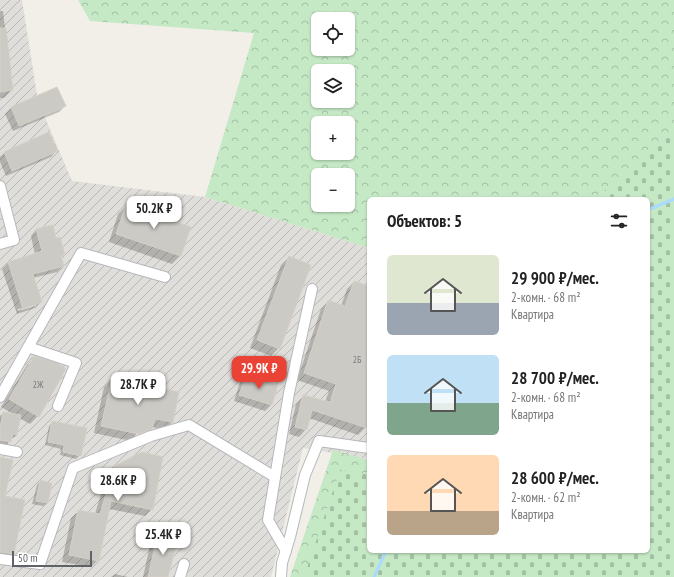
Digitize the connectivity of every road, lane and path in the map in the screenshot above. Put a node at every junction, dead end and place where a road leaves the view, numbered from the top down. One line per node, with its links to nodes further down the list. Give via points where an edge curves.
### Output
1 (0, 186): 2 (lane, via 14,240)
2 (0, 244)
3 (165, 277): 5 (lane, via 81,253)
4 (312, 289): 11 (lane, via 289,393)
5 (28, 347): 6 (lane); 7 (lane, via 76,363)
6 (0, 397)
7 (58, 406)
8 (367, 448): 12 (lane, via 319,441 305,475)
9 (0, 449): 10 (lane)
10 (18, 452)
11 (275, 477): 12 (lane, via 268,520); 13 (lane, via 189,425 151,436 73,468 40,564)
12 (286, 551): 16 (lane)
13 (0, 559)
14 (184, 564): 15 (lane)
15 (180, 577)
16 (281, 577)

